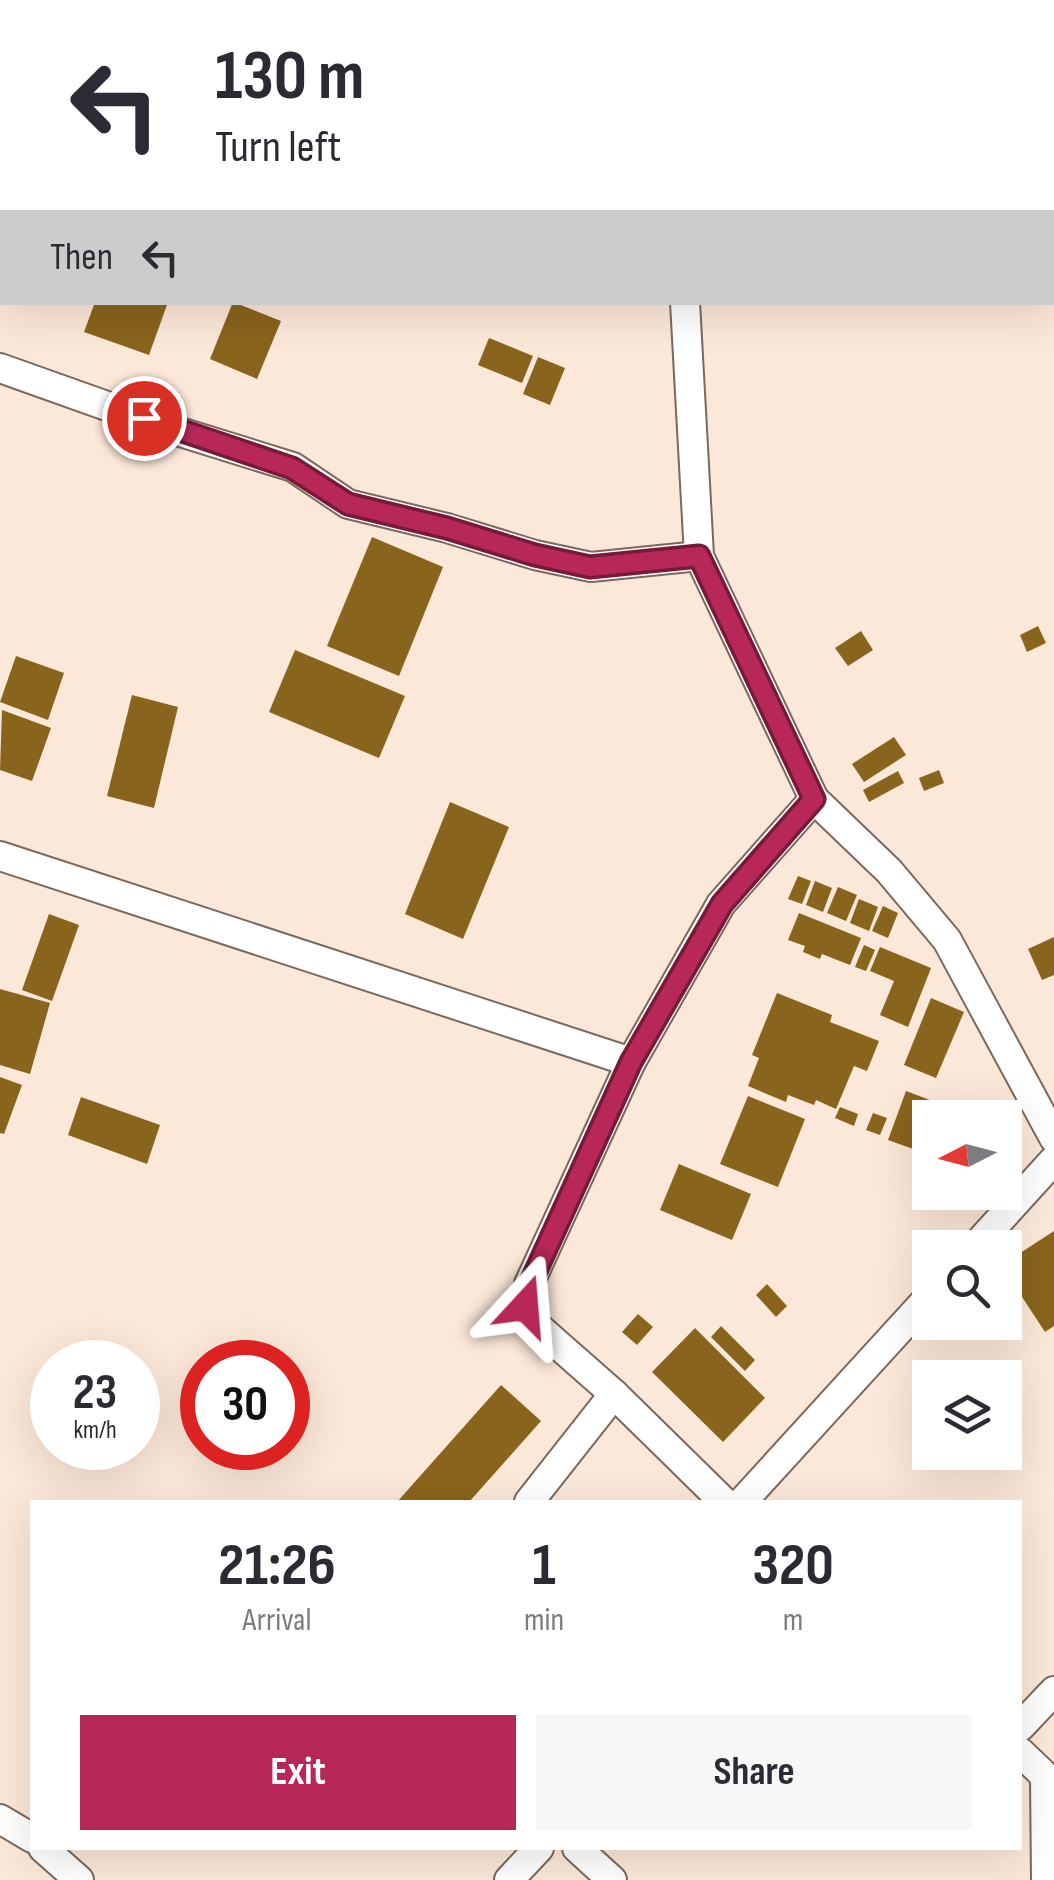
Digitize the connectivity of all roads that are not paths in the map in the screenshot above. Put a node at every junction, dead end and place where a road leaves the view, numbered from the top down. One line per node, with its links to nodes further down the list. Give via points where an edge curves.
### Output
1 (685, 305): 3 (street)
2 (0, 368): 3 (street, via 292,468 348,504 535,555 590,567)
3 (699, 556): 4 (street)
4 (814, 799): 6 (street, via 722,904); 7 (street, via 889,871 947,940)
5 (0, 856): 6 (street)
6 (631, 1062): 11 (street, via 525,1306 531,1322)
7 (1054, 1138)
8 (1054, 1160): 9 (street)
9 (990, 1230)
10 (912, 1316): 14 (street)
11 (614, 1394): 12 (street); 13 (street)
12 (531, 1500)
13 (722, 1500)
14 (744, 1500)
15 (1054, 1691): 16 (street)
16 (1022, 1724)
17 (1022, 1754): 26 (street, via 1045,1780)
18 (0, 1819): 19 (street)
19 (30, 1837)
20 (45, 1850): 23 (street)
21 (537, 1850): 24 (street)
22 (578, 1850): 25 (street)
23 (79, 1880)
24 (509, 1880)
25 (612, 1880)
26 (1046, 1880)

